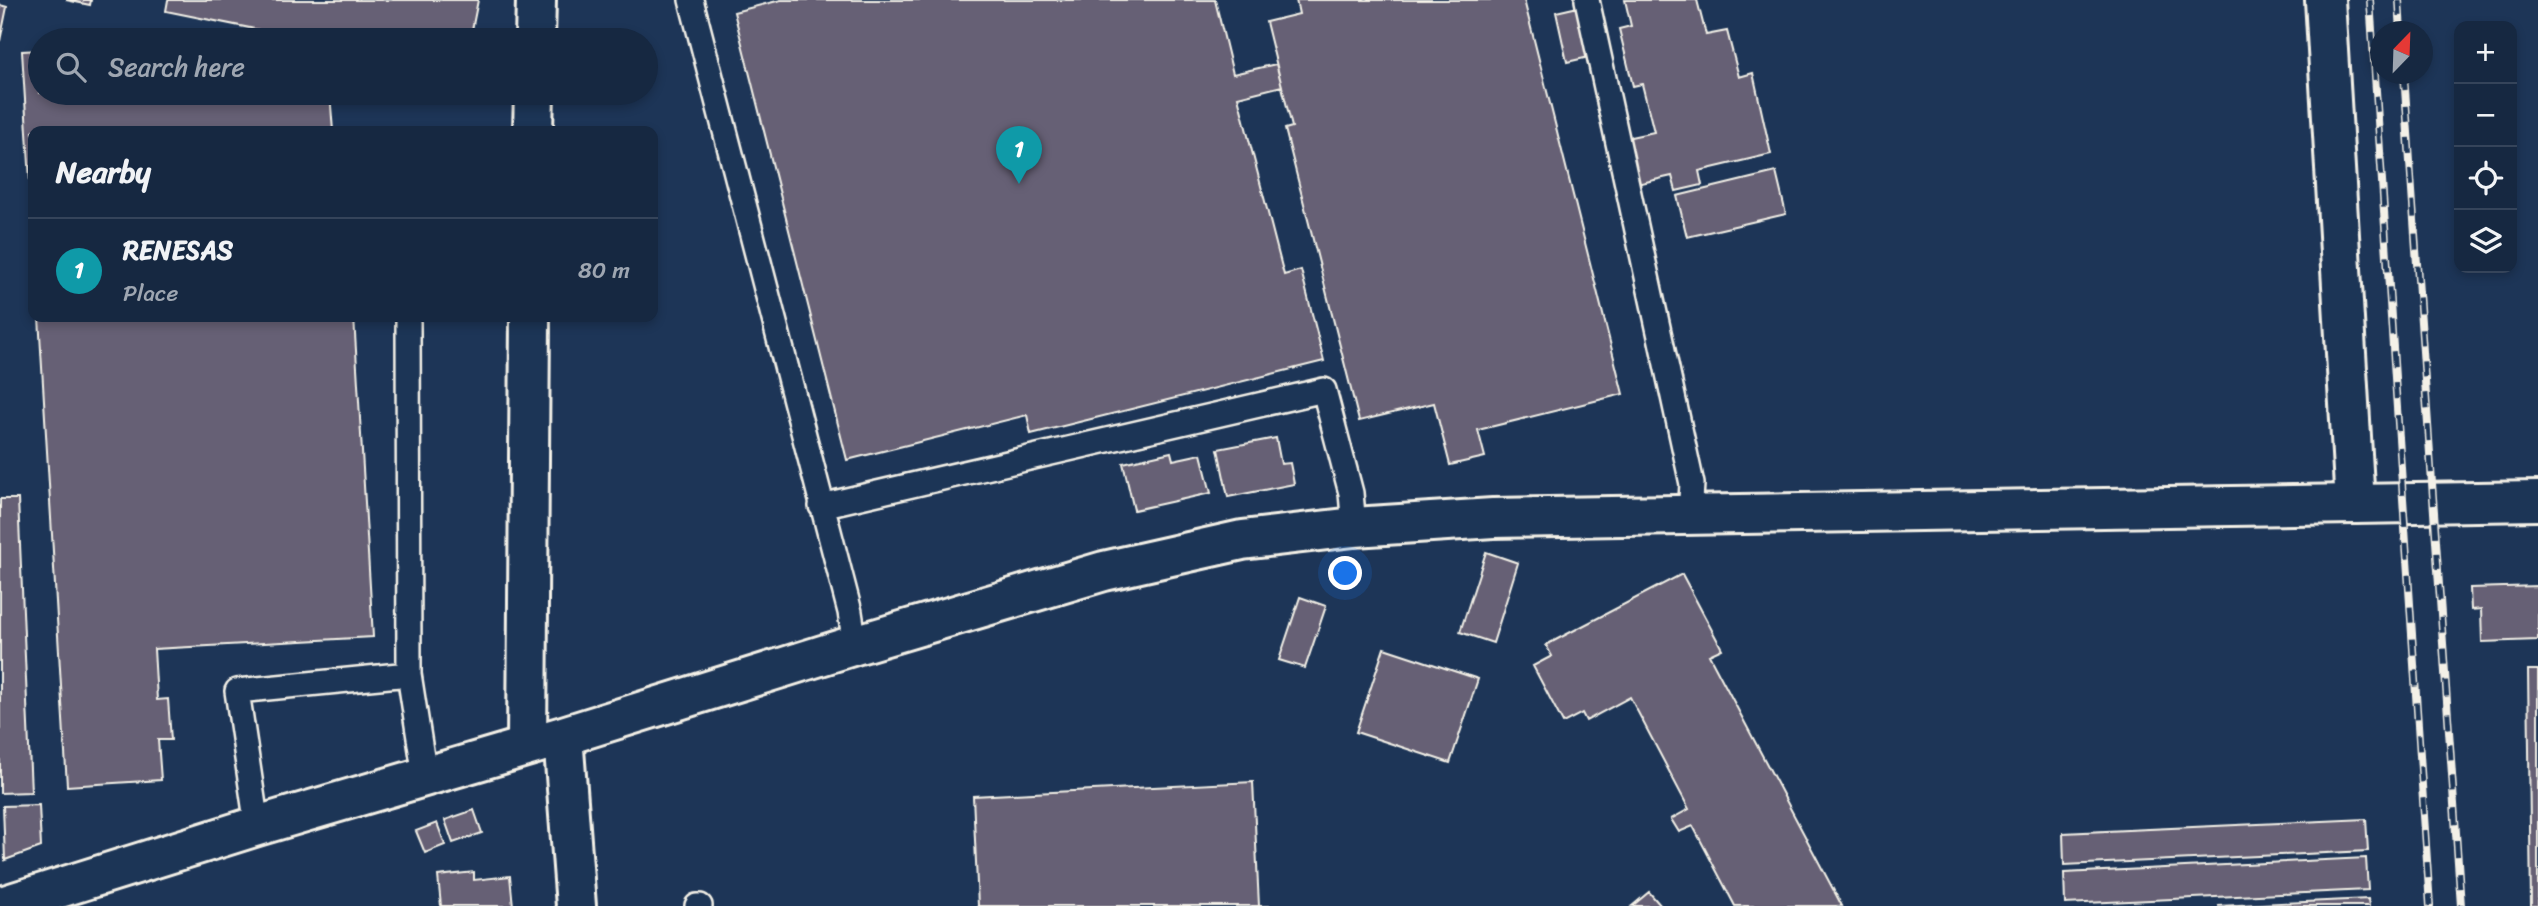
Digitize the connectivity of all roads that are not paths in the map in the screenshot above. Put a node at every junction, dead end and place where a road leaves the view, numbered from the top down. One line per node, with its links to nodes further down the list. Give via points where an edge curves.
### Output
1 (536, 0): 5 (street)
2 (691, 0): 12 (lane)
3 (1587, 0): 13 (lane, via 1692,484)
4 (2325, 0): 11 (street)
5 (535, 28)
6 (534, 105): 7 (street)
7 (533, 126)
8 (408, 322): 16 (lane)
9 (530, 322): 17 (street)
10 (2538, 501): 11 (street)
11 (2355, 504): 13 (street)
12 (821, 506): 14 (lane, via 1324,390 1351,493); 15 (lane)
13 (1690, 516): 14 (street, via 1493,518)
14 (1354, 527): 15 (street, via 1242,540 1117,569)
15 (855, 645): 17 (street)
16 (410, 674): 18 (lane); 19 (lane, via 237,691)
17 (545, 741): 18 (street); 21 (street)
18 (425, 776): 19 (street)
19 (257, 826): 20 (street)
20 (2, 906)
21 (576, 906)

